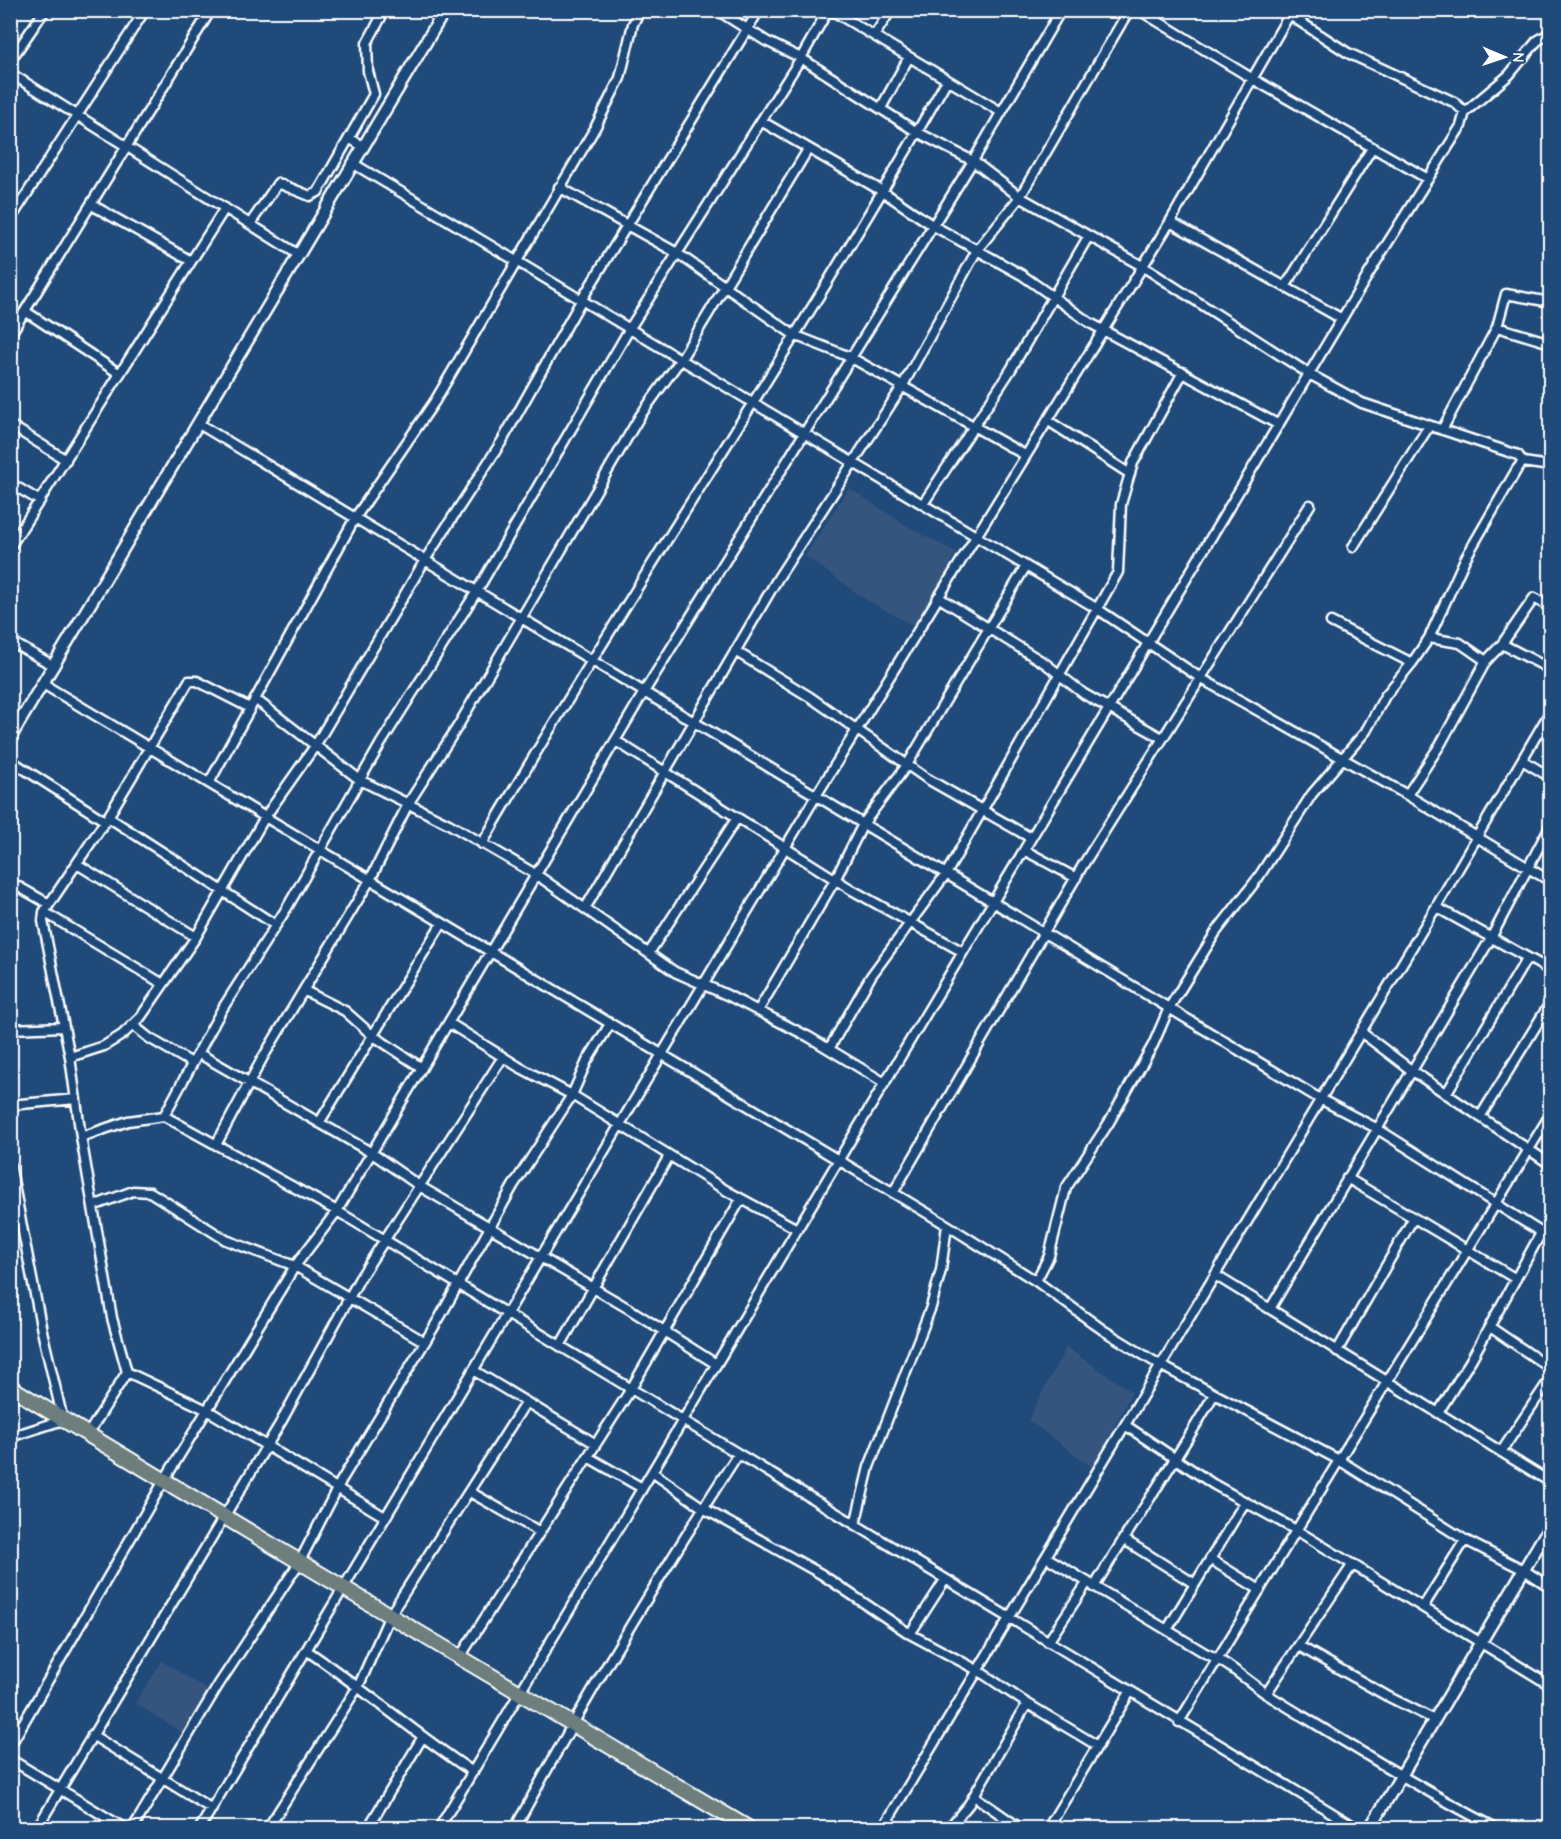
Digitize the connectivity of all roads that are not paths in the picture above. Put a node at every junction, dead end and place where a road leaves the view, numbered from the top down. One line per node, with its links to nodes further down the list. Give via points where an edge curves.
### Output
1 (45, 10): 20 (street)
2 (145, 10): 27 (street)
3 (212, 10): 31 (street)
4 (385, 10): 30 (street, via 367,43 374,94)
5 (445, 10): 32 (street)
6 (640, 10): 38 (street, via 620,78)
7 (717, 10): 15 (street)
8 (759, 10): 15 (street)
9 (829, 10): 17 (street); 19 (street)
10 (891, 10): 17 (street)
11 (1061, 10): 25 (street)
12 (1129, 10): 40 (street)
13 (1139, 10): 22 (street)
14 (1286, 13): 22 (street); 26 (street, via 1348,53 1454,102)
15 (748, 30): 19 (street); 47 (street)
16 (1551, 33): 26 (street, via 1537,40 1509,75)
17 (874, 36): 18 (street)
18 (909, 57): 23 (street); 24 (street)
19 (801, 58): 24 (street); 28 (street)
20 (10, 61)
21 (10, 73): 27 (street)
22 (1252, 79): 33 (street); 44 (street)
23 (947, 80): 25 (street); 29 (street)
24 (881, 108): 29 (street)
25 (1001, 112): 35 (street)
26 (1466, 112): 37 (street)
27 (78, 114): 31 (street); 43 (street)
28 (761, 121): 34 (street); 50 (street)
29 (917, 132): 35 (street); 39 (street)
30 (350, 138): 32 (street); 45 (street, via 318,192 310,196 278,183)
31 (128, 146): 41 (street); 42 (street)
32 (364, 147): 36 (street)
33 (1372, 148): 37 (street); 56 (street)
34 (807, 151): 39 (street); 55 (street)
35 (973, 161): 40 (street); 46 (street)
36 (354, 164): 51 (street); 52 (street)
37 (1428, 179): 61 (street)
38 (559, 187): 47 (street); 52 (street)
39 (882, 191): 46 (street); 66 (street)
40 (1020, 197): 48 (street); 49 (street)
41 (92, 205): 53 (street); 60 (street)
42 (225, 208): 45 (street); 53 (street)
43 (10, 220)
44 (1170, 222): 54 (street); 56 (street)
45 (250, 224): 51 (street)
46 (932, 225): 49 (street); 68 (street)
47 (628, 226): 50 (street); 58 (street)
48 (1088, 237): 54 (street); 57 (street)
49 (977, 250): 57 (street); 73 (street)
50 (677, 253): 55 (street); 63 (street)
51 (299, 255): 76 (street)
52 (516, 259): 58 (street); 93 (street, via 435,401)
53 (191, 261): 71 (street)
54 (1142, 266): 64 (street); 72 (street)
55 (724, 287): 66 (street); 69 (street)
56 (1285, 287): 61 (street)
57 (1052, 296): 64 (street); 80 (street)
58 (582, 299): 63 (street); 97 (street, via 502,441)
59 (1551, 302): 62 (street, via 1506,294)
60 (26, 311): 65 (street); 71 (street)
61 (1342, 319): 72 (street)
62 (1497, 327): 67 (street); 81 (street)
63 (630, 328): 69 (street); 99 (street)
64 (1102, 329): 70 (street); 75 (street)
65 (10, 335)
66 (794, 335): 68 (street); 74 (street)
67 (1551, 343)
68 (850, 357): 73 (street); 82 (street)
69 (681, 359): 74 (street); 103 (street, via 640,416)
70 (1183, 372): 78 (street); 88 (street)
71 (120, 374): 84 (street)
72 (1311, 375): 78 (street); 79 (street, via 1362,403)
73 (902, 387): 80 (street); 85 (street)
74 (753, 402): 82 (street); 111 (street)
75 (1047, 420): 83 (street); 88 (street)
76 (199, 424): 93 (street); 114 (street)
77 (10, 425): 84 (street)
78 (1279, 425): 109 (street)
79 (1429, 426): 81 (street); 96 (street)
80 (973, 428): 83 (street); 91 (street)
81 (1442, 430): 86 (street, via 1518,455)
82 (803, 432): 85 (street); 119 (street)
83 (1025, 455): 94 (street)
84 (66, 460): 90 (street)
85 (854, 462): 91 (street); 110 (street)
86 (1523, 462): 87 (street); 106 (street, via 1465,560)
87 (1551, 466)
88 (1130, 474): 102 (street, via 1122,504 1118,572)
89 (10, 483): 90 (street)
90 (40, 501): 95 (street)
91 (923, 504): 94 (street)
92 (1310, 505): 117 (street)
93 (355, 518): 97 (street); 120 (street)
94 (976, 536): 98 (street); 100 (street)
95 (10, 547)
96 (1353, 547)
97 (425, 560): 99 (street); 129 (street)
98 (1026, 566): 102 (street); 105 (street)
99 (477, 591): 103 (street); 137 (street)
100 (938, 597): 105 (street); 125 (street)
101 (1551, 607): 108 (street, via 1534,598)
102 (1096, 608): 109 (street); 116 (street)
103 (520, 617): 111 (street); 141 (street)
104 (1331, 622): 113 (street)
105 (989, 629): 116 (street); 134 (street)
106 (1429, 638): 112 (street, via 1460,643); 113 (street)
107 (10, 641): 114 (street)
108 (1502, 644): 112 (street); 115 (street)
109 (1148, 645): 117 (street); 122 (street)
110 (735, 651): 124 (street); 125 (street)
111 (592, 661): 119 (street); 150 (street)
112 (1486, 661): 139 (street, via 1440,745)
113 (1412, 663): 132 (street)
114 (54, 666): 118 (street)
115 (1551, 669)
116 (1059, 675): 122 (street); 142 (street)
117 (1202, 680): 127 (street); 132 (street)
118 (43, 684): 126 (street); 130 (street)
119 (645, 692): 124 (street); 128 (street)
120 (255, 699): 121 (street); 129 (street)
121 (250, 708): 130 (street, via 197,681 189,681); 138 (street)
122 (1109, 709): 127 (street); 149 (street)
123 (1551, 712): 133 (street)
124 (694, 722): 135 (street); 140 (street)
125 (857, 729): 134 (street); 140 (street)
126 (10, 738)
127 (1162, 738): 158 (street)
128 (616, 741): 135 (street); 157 (street)
129 (315, 746): 137 (street); 143 (street)
130 (149, 748): 138 (street); 145 (street)
131 (10, 760): 145 (street)
132 (1343, 760): 139 (street); 183 (street, via 1318,786)
133 (1522, 760): 136 (street); 148 (street)
134 (907, 765): 142 (street); 146 (street)
135 (664, 772): 144 (street); 165 (street)
136 (1551, 777)
137 (360, 780): 141 (street); 152 (street)
138 (208, 783): 143 (street)
139 (1407, 795): 148 (street)
140 (816, 796): 146 (street); 151 (street)
141 (408, 804): 150 (street); 159 (street)
142 (982, 809): 149 (street); 156 (street)
143 (266, 818): 152 (street); 163 (street)
144 (737, 818): 151 (street); 176 (street)
145 (106, 819): 154 (street); 163 (street)
146 (863, 824): 156 (street); 160 (street)
147 (1551, 826): 155 (street)
148 (1478, 837): 155 (street); 166 (street)
149 (1031, 838): 153 (street)
150 (482, 844): 157 (street)
151 (785, 848): 160 (street); 180 (street)
152 (319, 850): 159 (street); 170 (street)
153 (1024, 850): 158 (street); 164 (street)
154 (77, 864): 167 (street); 172 (street)
155 (1528, 868): 161 (street); 173 (street)
156 (946, 874): 164 (street); 169 (street)
157 (537, 875): 165 (street); 175 (street)
158 (1076, 878): 171 (street)
159 (370, 880): 168 (street); 181 (street)
160 (835, 880): 169 (street); 184 (street)
161 (1551, 881)
162 (10, 882): 167 (street)
163 (222, 890): 170 (street); 172 (street)
164 (993, 902): 171 (street); 174 (street)
165 (586, 907): 176 (street)
166 (1437, 907): 173 (street); 190 (street)
167 (47, 908): 179 (street); 188 (street, via 43,921)
168 (442, 923): 175 (street); 191 (street)
169 (910, 923): 174 (street); 192 (street, via 871,976)
170 (274, 924): 193 (street)
171 (1044, 933): 183 (street); 223 (street)
172 (195, 937): 179 (street)
173 (1491, 938): 177 (street); 199 (street)
174 (963, 952): 201 (street)
175 (491, 953): 185 (street); 186 (street)
176 (649, 953): 180 (street, via 675,972)
177 (1527, 958): 178 (street); 202 (street)
178 (1551, 970)
179 (163, 984): 187 (street)
180 (704, 984): 184 (street); 194 (street)
181 (305, 991): 191 (street, via 345,1011); 200 (street)
182 (1551, 1003): 209 (street)
183 (1168, 1008): 205 (street); 240 (street, via 1148,1055 1066,1188 1049,1256)
184 (758, 1011): 192 (street)
185 (449, 1023): 196 (street); 198 (street)
186 (610, 1023): 194 (street); 203 (street)
187 (133, 1024): 195 (street, via 104,1046); 197 (street)
188 (64, 1027): 189 (street); 195 (street)
189 (10, 1029)
190 (1361, 1032): 199 (street); 205 (street)
191 (372, 1035): 198 (street); 210 (street)
192 (829, 1049): 201 (street)
193 (198, 1053): 197 (street); 200 (street)
194 (662, 1055): 211 (street); 218 (street)
195 (70, 1057): 204 (street)
196 (503, 1057): 203 (street); 222 (street)
197 (192, 1063): 208 (street)
198 (422, 1068): 216 (street)
199 (1411, 1070): 202 (street); 212 (street)
200 (249, 1083): 210 (street); 214 (street)
201 (885, 1083): 218 (street)
202 (1446, 1094): 209 (street)
203 (572, 1095): 211 (street); 230 (street)
204 (76, 1099): 206 (street); 213 (street)
205 (1320, 1099): 212 (street); 238 (street)
206 (10, 1105)
207 (1551, 1115): 215 (street)
208 (164, 1116): 213 (street, via 128,1121); 214 (street)
209 (1480, 1117): 215 (street)
210 (319, 1123): 216 (street)
211 (621, 1124): 217 (street); 236 (street)
212 (1376, 1128): 221 (street); 225 (street)
213 (81, 1137): 226 (street)
214 (216, 1145): 227 (street)
215 (1529, 1150): 220 (street); 225 (street)
216 (372, 1154): 222 (street); 227 (street)
217 (669, 1156): 224 (street); 242 (street)
218 (838, 1160): 223 (street); 231 (street)
219 (10, 1164): 264 (street)
220 (1551, 1164)
221 (1347, 1178): 228 (street); 244 (street)
222 (421, 1187): 230 (street); 234 (street)
223 (893, 1193): 229 (street)
224 (741, 1199): 231 (street); 247 (street)
225 (1496, 1205): 232 (street); 235 (street)
226 (93, 1206): 237 (street, via 143,1190 226,1239); 255 (street, via 112,1318)
227 (337, 1211): 234 (street); 237 (street)
228 (1413, 1219): 235 (street); 250 (street)
229 (948, 1226): 240 (street); 286 (street, via 931,1307 869,1467)
230 (490, 1227): 236 (street); 241 (street)
231 (797, 1229): 251 (street)
232 (1541, 1233): 233 (street); 239 (street)
233 (1551, 1238)
234 (386, 1241): 241 (street); 243 (street)
235 (1468, 1250): 239 (street); 257 (street)
236 (540, 1258): 242 (street); 245 (street)
237 (295, 1266): 243 (street); 262 (street)
238 (1215, 1275): 244 (street); 252 (street)
239 (1516, 1279): 246 (street)
240 (1036, 1281): 252 (street, via 1102,1330)
241 (459, 1285): 245 (street); 248 (street)
242 (592, 1287): 247 (street); 249 (street)
243 (349, 1299): 248 (street); 270 (street)
244 (1270, 1310): 250 (street)
245 (507, 1314): 249 (street); 254 (street)
246 (1490, 1327): 253 (street); 263 (street)
247 (663, 1330): 251 (street); 259 (street)
248 (425, 1342): 279 (street)
249 (560, 1346): 259 (street)
250 (1338, 1351): 257 (street)
251 (716, 1364): 265 (street)
252 (1160, 1365): 260 (street); 266 (street)
253 (1551, 1368)
254 (473, 1370): 261 (street); 285 (street)
255 (127, 1372): 262 (street); 267 (street)
256 (1551, 1379): 271 (street)
257 (1387, 1382): 263 (street); 275 (street)
258 (10, 1388): 264 (main road)
259 (631, 1389): 265 (street); 269 (street)
260 (1214, 1396): 274 (street); 275 (street)
261 (526, 1402): 269 (street); 281 (street)
262 (207, 1410): 270 (street); 277 (street)
263 (1438, 1413): 271 (street)
264 (63, 1420): 267 (main road); 268 (street)
265 (683, 1421): 272 (street); 276 (street)
266 (1125, 1425): 274 (street); 292 (street)
267 (88, 1434): 277 (main road)
268 (10, 1437)
269 (596, 1444): 273 (street)
270 (267, 1447): 279 (street); 284 (street)
271 (1501, 1452): 278 (street)
272 (738, 1454): 283 (street); 286 (street)
273 (588, 1457): 280 (street); 289 (street)
274 (1177, 1460): 282 (street); 290 (street)
275 (1339, 1460): 288 (street); 291 (street)
276 (652, 1472): 280 (street); 283 (street)
277 (165, 1479): 284 (main road); 326 (street)
278 (1551, 1482)
279 (337, 1488): 285 (street); 294 (street)
280 (642, 1488): 317 (street)
281 (470, 1492): 289 (street); 304 (street)
282 (1245, 1502): 288 (street); 293 (street)
283 (703, 1508): 307 (street, via 821,1574); 323 (street)
284 (225, 1517): 294 (main road); 324 (street)
285 (385, 1517): 300 (street)
286 (855, 1525): 297 (street)
287 (1551, 1526): 296 (street)
288 (1296, 1530): 295 (street); 302 (street)
289 (540, 1532): 312 (street)
290 (1123, 1539): 298 (street); 299 (street)
291 (1465, 1540): 296 (street); 303 (street)
292 (1046, 1557): 299 (street); 305 (street)
293 (1210, 1559): 298 (street); 302 (street)
294 (299, 1563): 300 (main road); 331 (street, via 219,1684)
295 (1353, 1564): 303 (street); 310 (street)
296 (1524, 1570): 301 (street); 309 (street)
297 (945, 1580): 305 (street); 307 (street)
298 (1195, 1584): 306 (street)
299 (1091, 1585): 306 (street); 308 (street)
300 (342, 1587): 304 (main road); 311 (street)
301 (1551, 1587)
302 (1260, 1590): 313 (street)
303 (1423, 1607): 309 (street)
304 (390, 1615): 312 (main road); 315 (street)
305 (1009, 1618): 308 (street); 314 (street)
306 (1167, 1630): 313 (street)
307 (909, 1634): 314 (street)
308 (1048, 1642): 318 (street)
309 (1481, 1643): 316 (street); 321 (street)
310 (1299, 1646): 319 (street); 321 (street)
311 (306, 1650): 315 (street); 334 (street)
312 (460, 1657): 317 (main road)
313 (1218, 1658): 319 (street); 322 (street)
314 (979, 1671): 320 (street); 344 (street)
315 (358, 1685): 325 (street); 339 (street)
316 (1551, 1685)
317 (519, 1692): 323 (main road); 329 (street)
318 (1130, 1692): 322 (street); 327 (street)
319 (1266, 1694): 330 (street)
320 (1028, 1704): 327 (street); 333 (street)
321 (1435, 1720): 330 (street)
322 (1179, 1722): 348 (street)
323 (572, 1723): 342 (street); 343 (main road)
324 (92, 1735): 331 (street); 332 (street)
325 (422, 1738): 329 (street); 340 (street)
326 (10, 1746)
327 (1098, 1746): 347 (street)
328 (10, 1759): 332 (street)
329 (472, 1772): 341 (street)
330 (1401, 1776): 349 (street); 350 (street)
331 (162, 1780): 334 (street); 337 (street)
332 (60, 1790): 335 (street); 336 (street)
333 (974, 1796): 345 (street); 346 (street)
334 (212, 1809): 338 (street)
335 (37, 1828)
336 (123, 1828)
337 (133, 1828)
338 (200, 1828)
339 (268, 1828)
340 (368, 1828)
341 (439, 1828)
342 (514, 1828)
343 (748, 1828)
344 (883, 1828)
345 (949, 1828)
346 (1020, 1828)
347 (1048, 1828)
348 (1358, 1828)
349 (1370, 1828)
350 (1496, 1828)

